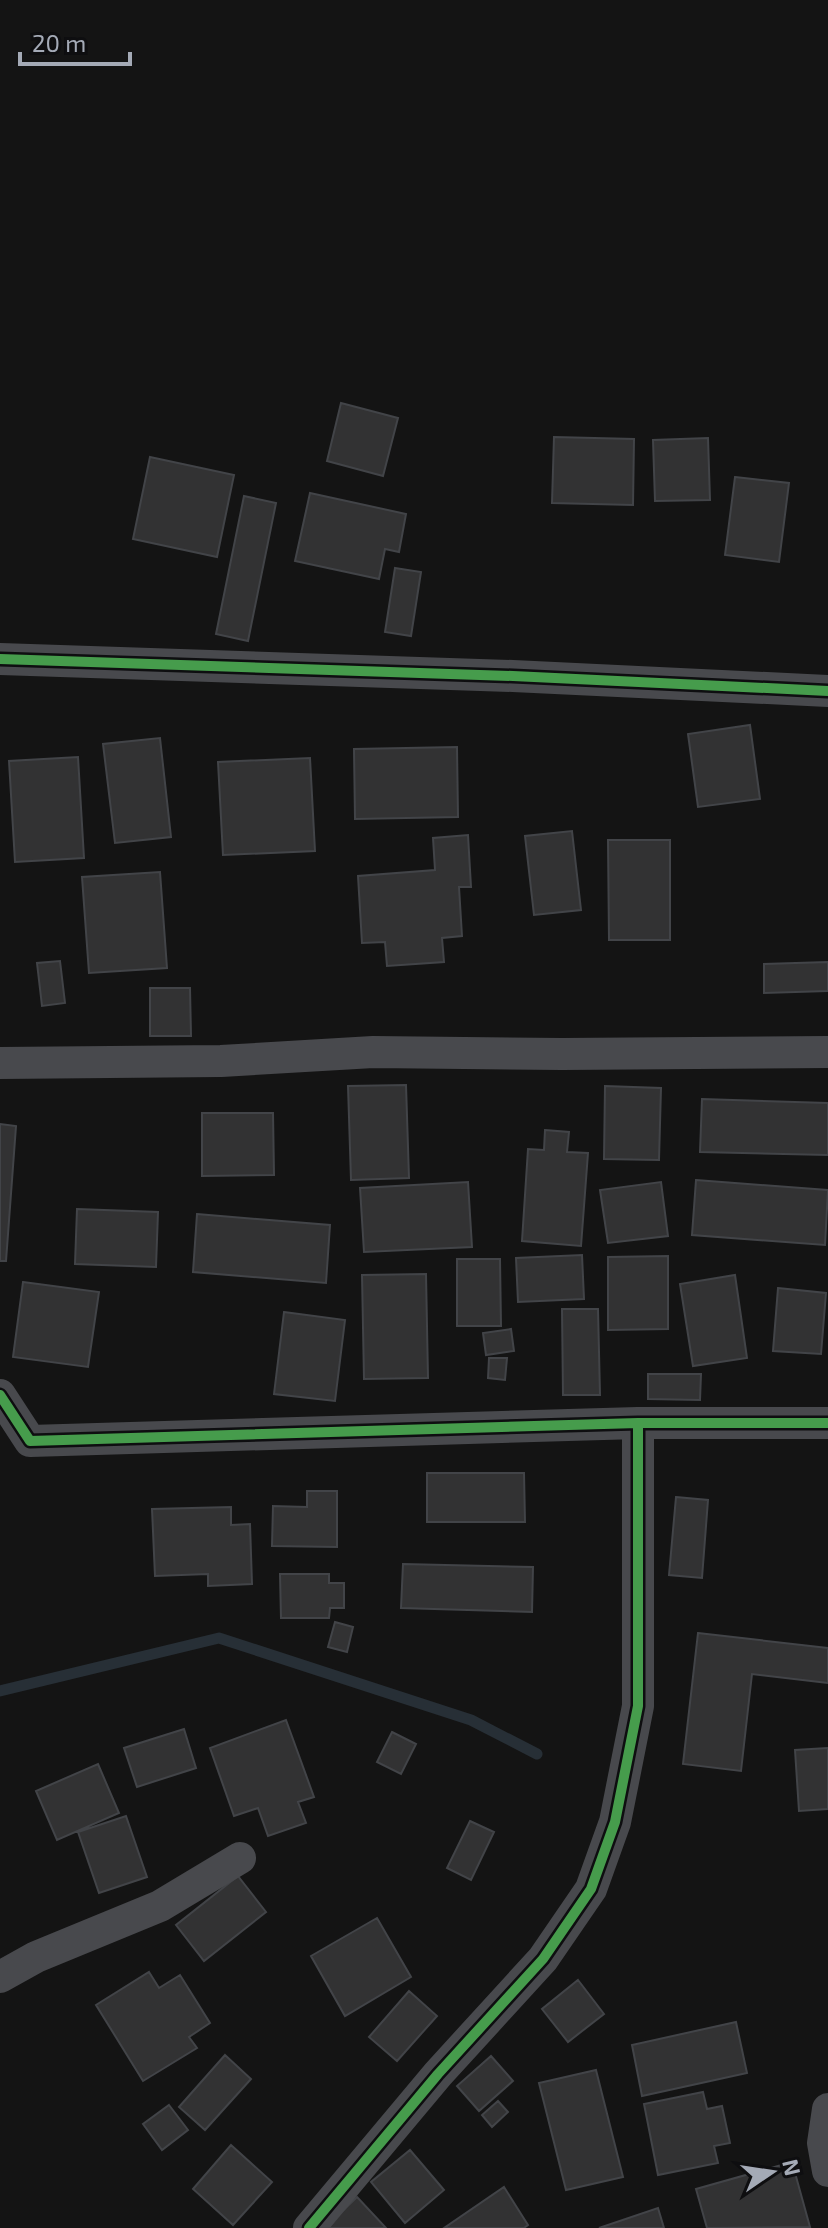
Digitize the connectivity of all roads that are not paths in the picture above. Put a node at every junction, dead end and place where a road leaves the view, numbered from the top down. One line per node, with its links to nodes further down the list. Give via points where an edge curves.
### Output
1 (0, 659): 2 (street)
2 (828, 691)
3 (828, 1052): 4 (street, via 373,1052 221,1061)
4 (0, 1063)
5 (0, 1395): 6 (street, via 30,1441)
6 (638, 1423): 7 (street); 12 (street, via 638,1706 615,1822 591,1889 543,1959)
7 (828, 1423)
8 (240, 1858): 9 (street, via 160,1906)
9 (0, 1977)
10 (828, 2109): 11 (street, via 823,2143)
11 (828, 2171)
12 (309, 2228)

